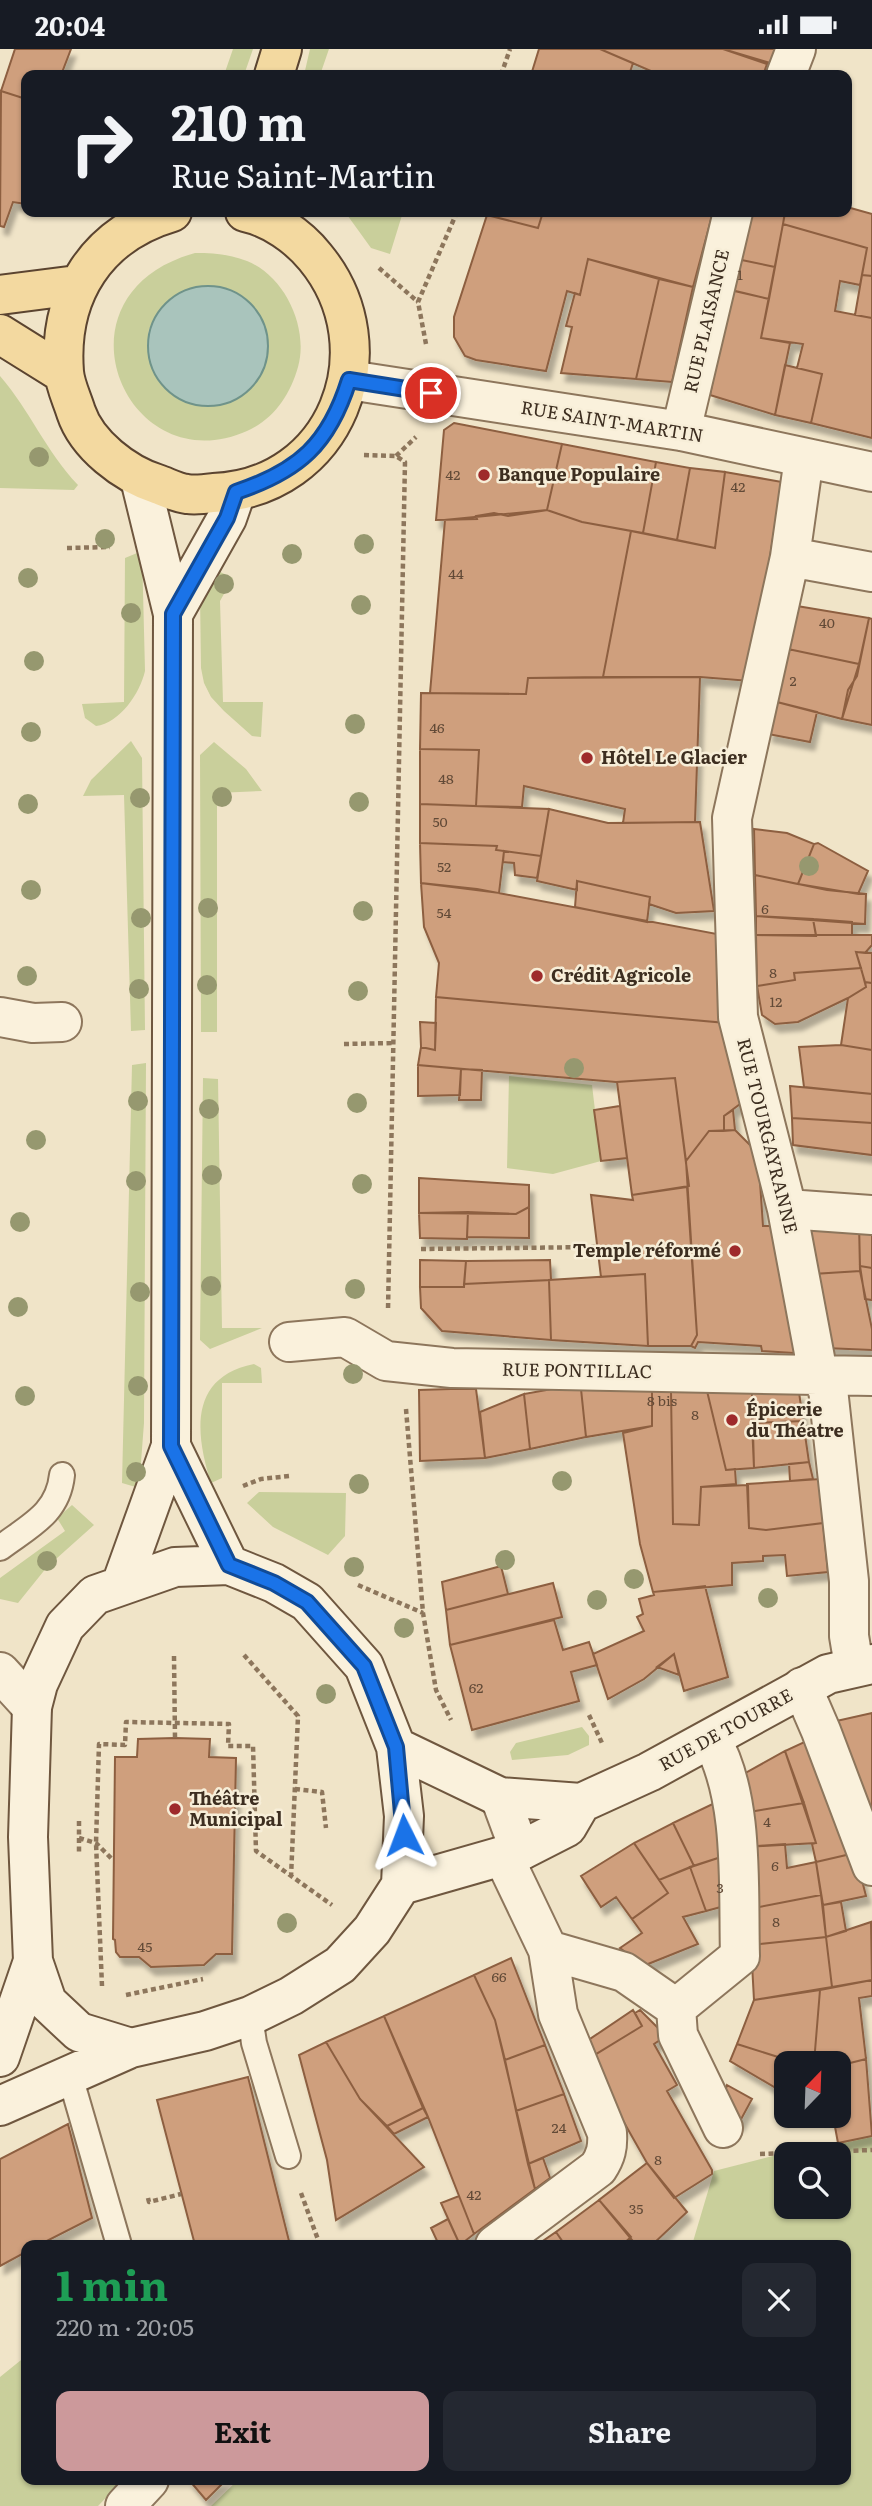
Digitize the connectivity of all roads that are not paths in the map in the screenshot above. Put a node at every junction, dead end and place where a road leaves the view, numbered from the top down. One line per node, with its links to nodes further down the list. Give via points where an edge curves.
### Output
1 (282, 49): 3 (main road)
2 (796, 49): 4 (street)
3 (276, 70)
4 (788, 70)
5 (156, 217): 8 (main road, via 105,248)
6 (732, 217): 13 (street, RUE PLAISANCE)
7 (281, 219): 12 (main road, via 328,272 342,300 351,331)
8 (77, 285): 9 (main road); 11 (main road, via 64,328)
9 (0, 296)
10 (0, 334): 11 (main road)
11 (64, 374): 16 (main road, via 84,426 104,452)
12 (349, 380): 13 (street, RUE SAINT-MARTIN); 17 (main road, via 327,432 302,460 272,480)
13 (681, 431): 14 (street, RUE SAINT-MARTIN)
14 (803, 458): 15 (street, RUE SAINT-MARTIN); 18 (street, RUE TOURGAYRANNE)
15 (872, 472)
16 (140, 479): 17 (main road, via 187,494); 20 (street)
17 (236, 492): 20 (street, via 227,518)
18 (790, 557): 19 (street); 23 (street, RUE TOURGAYRANNE, via 732,818 738,1017)
19 (872, 572)
20 (173, 614): 28 (street)
21 (0, 1017): 22 (street)
22 (62, 1022)
23 (787, 1209): 24 (street); 26 (street, RUE TOURGAYRANNE)
24 (872, 1215)
25 (289, 1342): 26 (street, RUE PONTILLAC, via 345,1338 386,1361 452,1368)
26 (818, 1374): 27 (street, RUE PONTILLAC); 33 (street, RUE TOURGAYRANNE, via 828,1389 849,1581 849,1636)
27 (872, 1376)
28 (171, 1446): 31 (street); 32 (street)
29 (61, 1475): 30 (lane, via 60,1491 50,1511)
30 (0, 1548)
31 (229, 1565): 32 (street, via 175,1567); 38 (street, via 307,1602 364,1666)
32 (121, 1585): 36 (street, via 95,1595 65,1626)
33 (863, 1665): 35 (street, RUE DE TOURRE)
34 (0, 1672): 36 (street)
35 (802, 1687): 37 (street, RUE DE TOURRE); 42 (street)
36 (32, 1707): 45 (street, via 28,1837)
37 (711, 1739): 40 (street, RUE DE TOURRE); 46 (street, via 728,1779 740,1956)
38 (396, 1747): 39 (street); 43 (street, via 404,1816)
39 (500, 1797): 40 (street); 41 (street)
40 (582, 1803): 41 (street, RUE DE TOURRE, via 567,1827)
41 (512, 1854): 43 (street, RUE DE TOURRE); 44 (street)
42 (872, 1866)
43 (401, 1885): 47 (street, via 372,1930 340,1965)
44 (548, 1950): 46 (street, via 624,1972); 55 (street, via 558,2014 608,2144 598,2168)
45 (33, 1961): 48 (street, via 47,2002 79,2032); 49 (street)
46 (676, 2008): 52 (street, via 678,2035)
47 (250, 2016): 48 (street); 53 (lane)
48 (131, 2048): 50 (street)
49 (0, 2057)
50 (70, 2076): 51 (street); 54 (lane)
51 (0, 2106)
52 (723, 2128)
53 (288, 2156)
54 (118, 2240)
55 (502, 2240)
56 (144, 2485): 57 (street)
57 (125, 2506)

